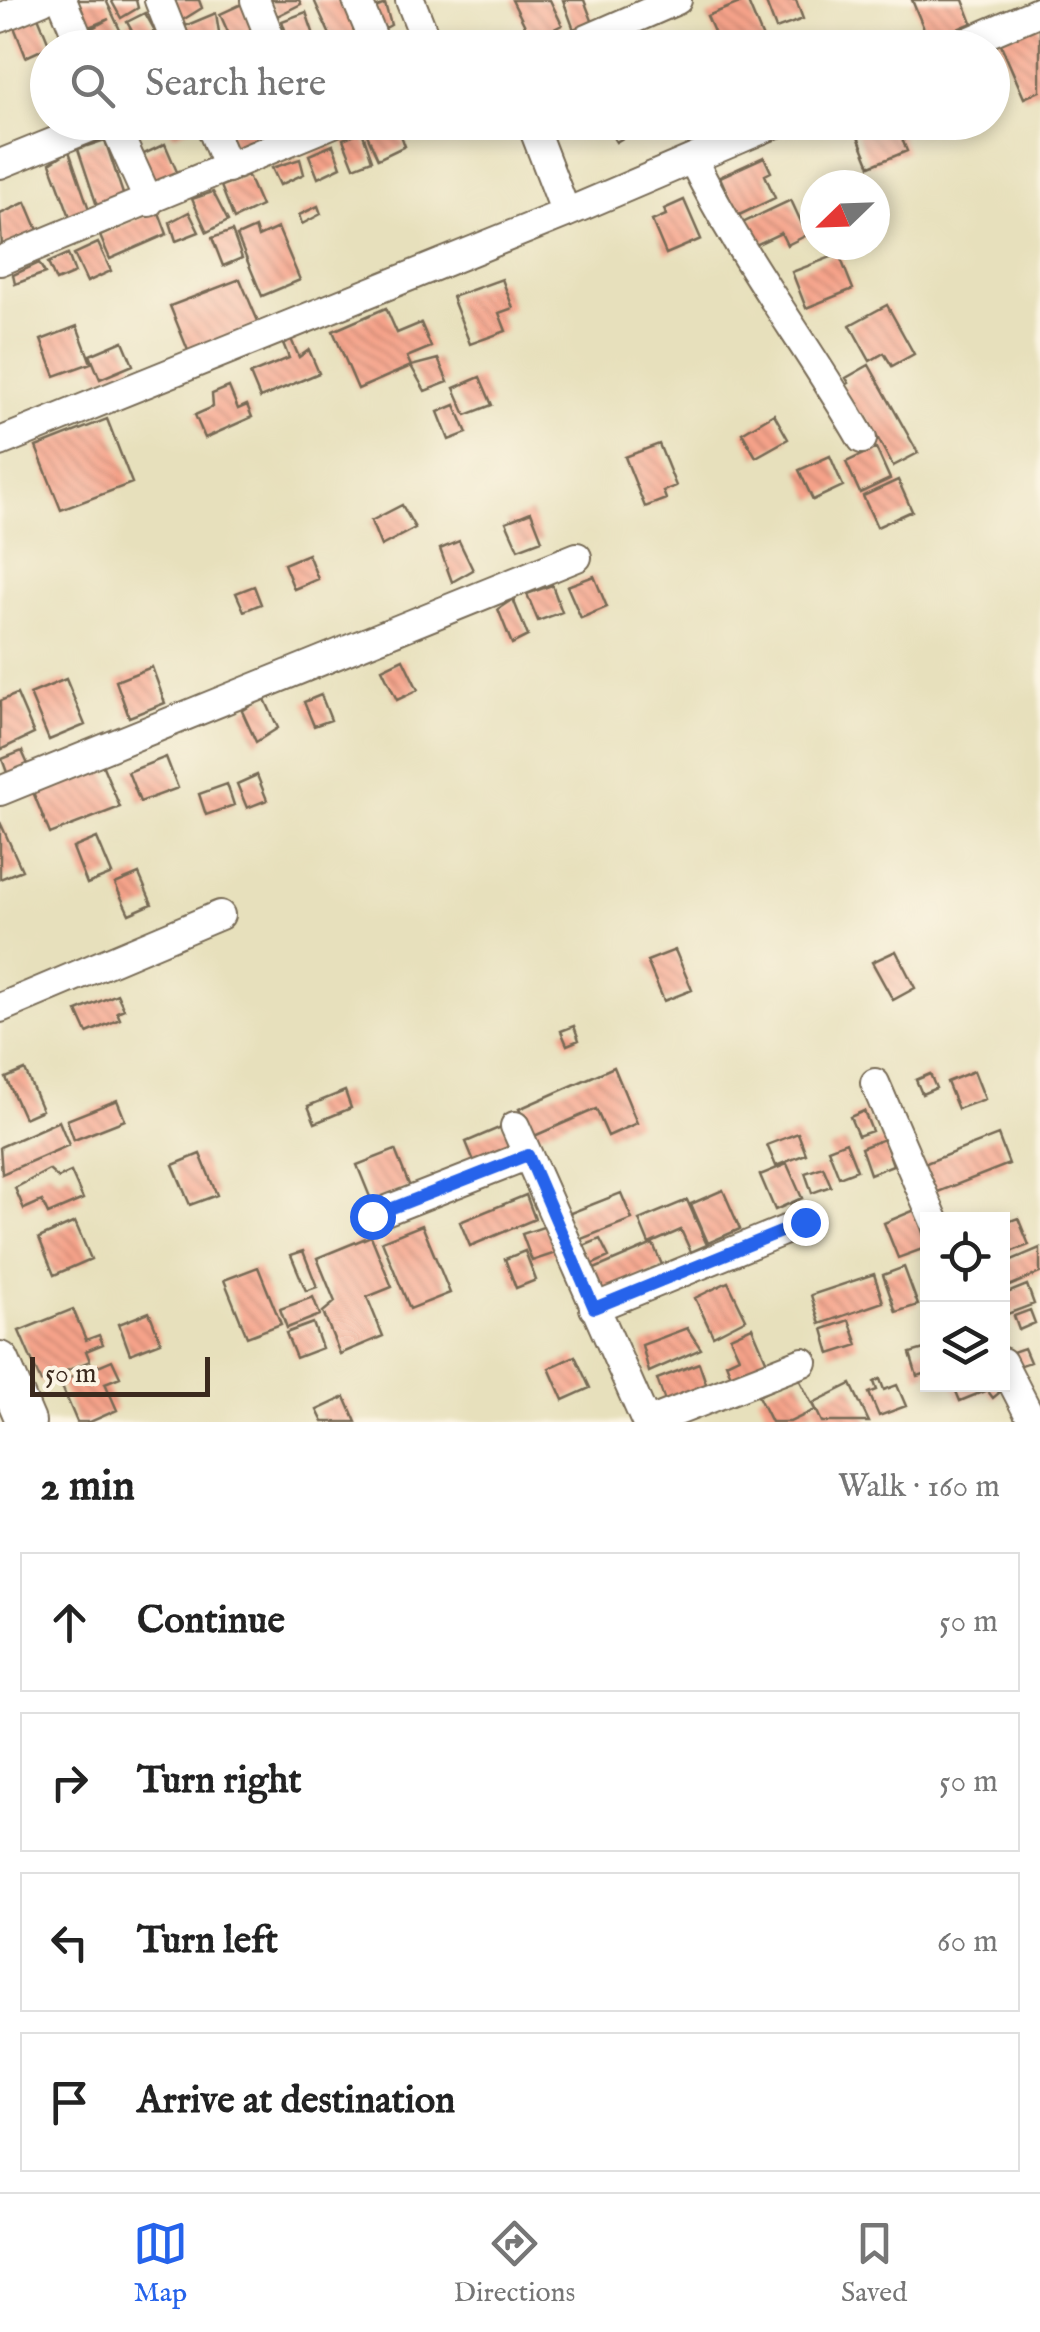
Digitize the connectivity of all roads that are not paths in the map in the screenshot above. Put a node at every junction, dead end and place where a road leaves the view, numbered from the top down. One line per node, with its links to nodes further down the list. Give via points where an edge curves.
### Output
1 (44, 0): 9 (street)
2 (62, 0): 10 (street)
3 (159, 0): 11 (street)
4 (254, 0): 12 (street)
5 (357, 0): 13 (street)
6 (410, 0): 14 (street)
7 (677, 0): 15 (street)
8 (1040, 11): 16 (street)
9 (0, 18)
10 (74, 30)
11 (171, 30)
12 (266, 30)
13 (370, 30)
14 (422, 30)
15 (608, 30)
16 (996, 30)
17 (59, 140): 24 (street)
18 (121, 140): 26 (street)
19 (216, 140): 25 (street)
20 (283, 140): 25 (street)
21 (538, 140): 27 (street)
22 (738, 140): 23 (street)
23 (692, 160): 27 (street); 29 (street)
24 (0, 164)
25 (228, 168): 26 (street)
26 (148, 202): 28 (street)
27 (566, 213): 30 (street)
28 (0, 262)
29 (862, 439)
30 (0, 442)
31 (577, 557): 32 (street)
32 (0, 791)
33 (220, 916): 34 (street)
34 (0, 1008)
35 (875, 1083): 38 (street)
36 (515, 1126): 37 (street)
37 (528, 1155): 39 (street); 41 (street)
38 (931, 1212)
39 (372, 1216)
40 (805, 1222): 41 (street)
41 (594, 1308): 46 (street)
42 (0, 1361): 45 (main road)
43 (803, 1362): 46 (street)
44 (1010, 1377): 47 (street)
45 (26, 1422)
46 (647, 1422)
47 (1033, 1422)

